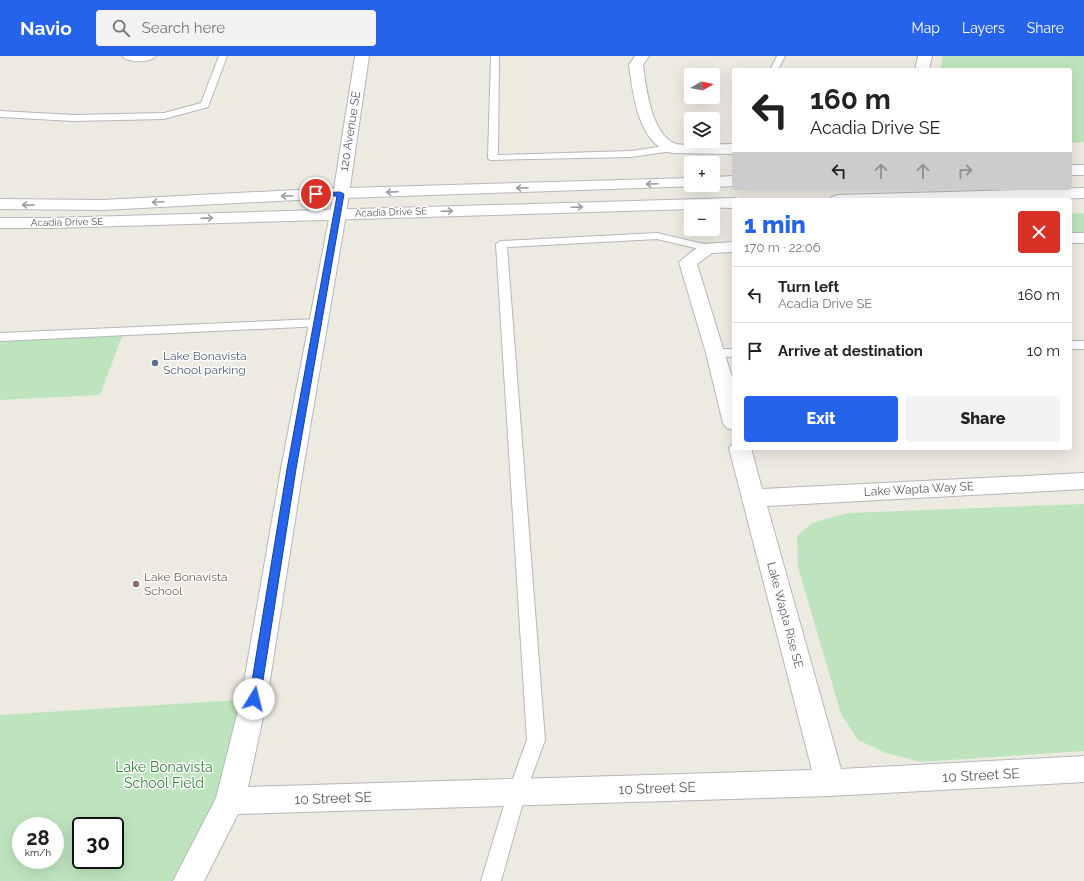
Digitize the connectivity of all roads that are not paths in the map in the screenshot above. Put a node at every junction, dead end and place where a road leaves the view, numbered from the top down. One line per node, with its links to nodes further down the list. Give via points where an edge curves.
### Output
1 (128, 56): 2 (street)
2 (149, 56)
3 (223, 56): 11 (lane, via 205,105 164,116 74,118)
4 (362, 56): 23 (street, 120 Avenue SE)
5 (495, 56): 12 (lane, via 493,158 632,154)
6 (642, 56): 12 (street, via 636,65 640,98 654,134)
7 (781, 56): 9 (lane)
8 (925, 56): 10 (street)
9 (775, 68)
10 (922, 68)
11 (0, 114)
12 (672, 148): 13 (street)
13 (732, 149)
14 (1072, 170): 15 (street)
15 (1084, 170)
16 (732, 181): 17 (street)
17 (720, 182)
18 (684, 183): 23 (street, Acadia Drive SE, one-way to 23)
19 (1084, 193): 20 (street)
20 (908, 198)
21 (732, 203): 23 (street, Acadia Drive SE, one-way to 21)
22 (0, 204): 23 (street, Acadia Drive SE, one-way to 22)
23 (339, 204): 24 (street, Acadia Drive SE, one-way to 23, via 60,223); 29 (street, 120 Avenue SE)
24 (0, 223)
25 (1072, 238): 26 (street)
26 (1084, 238)
27 (732, 247): 28 (street)
28 (708, 248): 33 (street, via 688,262); 40 (lane, via 657,236 501,244 536,740)
29 (318, 323): 30 (lane); 41 (street, 120 Avenue SE, via 254,699)
30 (0, 337)
31 (1072, 345): 32 (lane)
32 (1084, 345)
33 (725, 353): 34 (street)
34 (732, 408)
35 (741, 450): 37 (street, Lake Wapta Rise SE)
36 (1084, 481): 37 (street, Lake Wapta Way SE)
37 (753, 498): 39 (street, Lake Wapta Rise SE)
38 (1084, 770): 39 (street, 10 Street SE)
39 (830, 783): 40 (street, 10 Street SE)
40 (517, 792): 41 (street, 10 Street SE); 43 (lane)
41 (230, 801): 42 (street, 120 Avenue SE)
42 (188, 881)
43 (490, 881)

